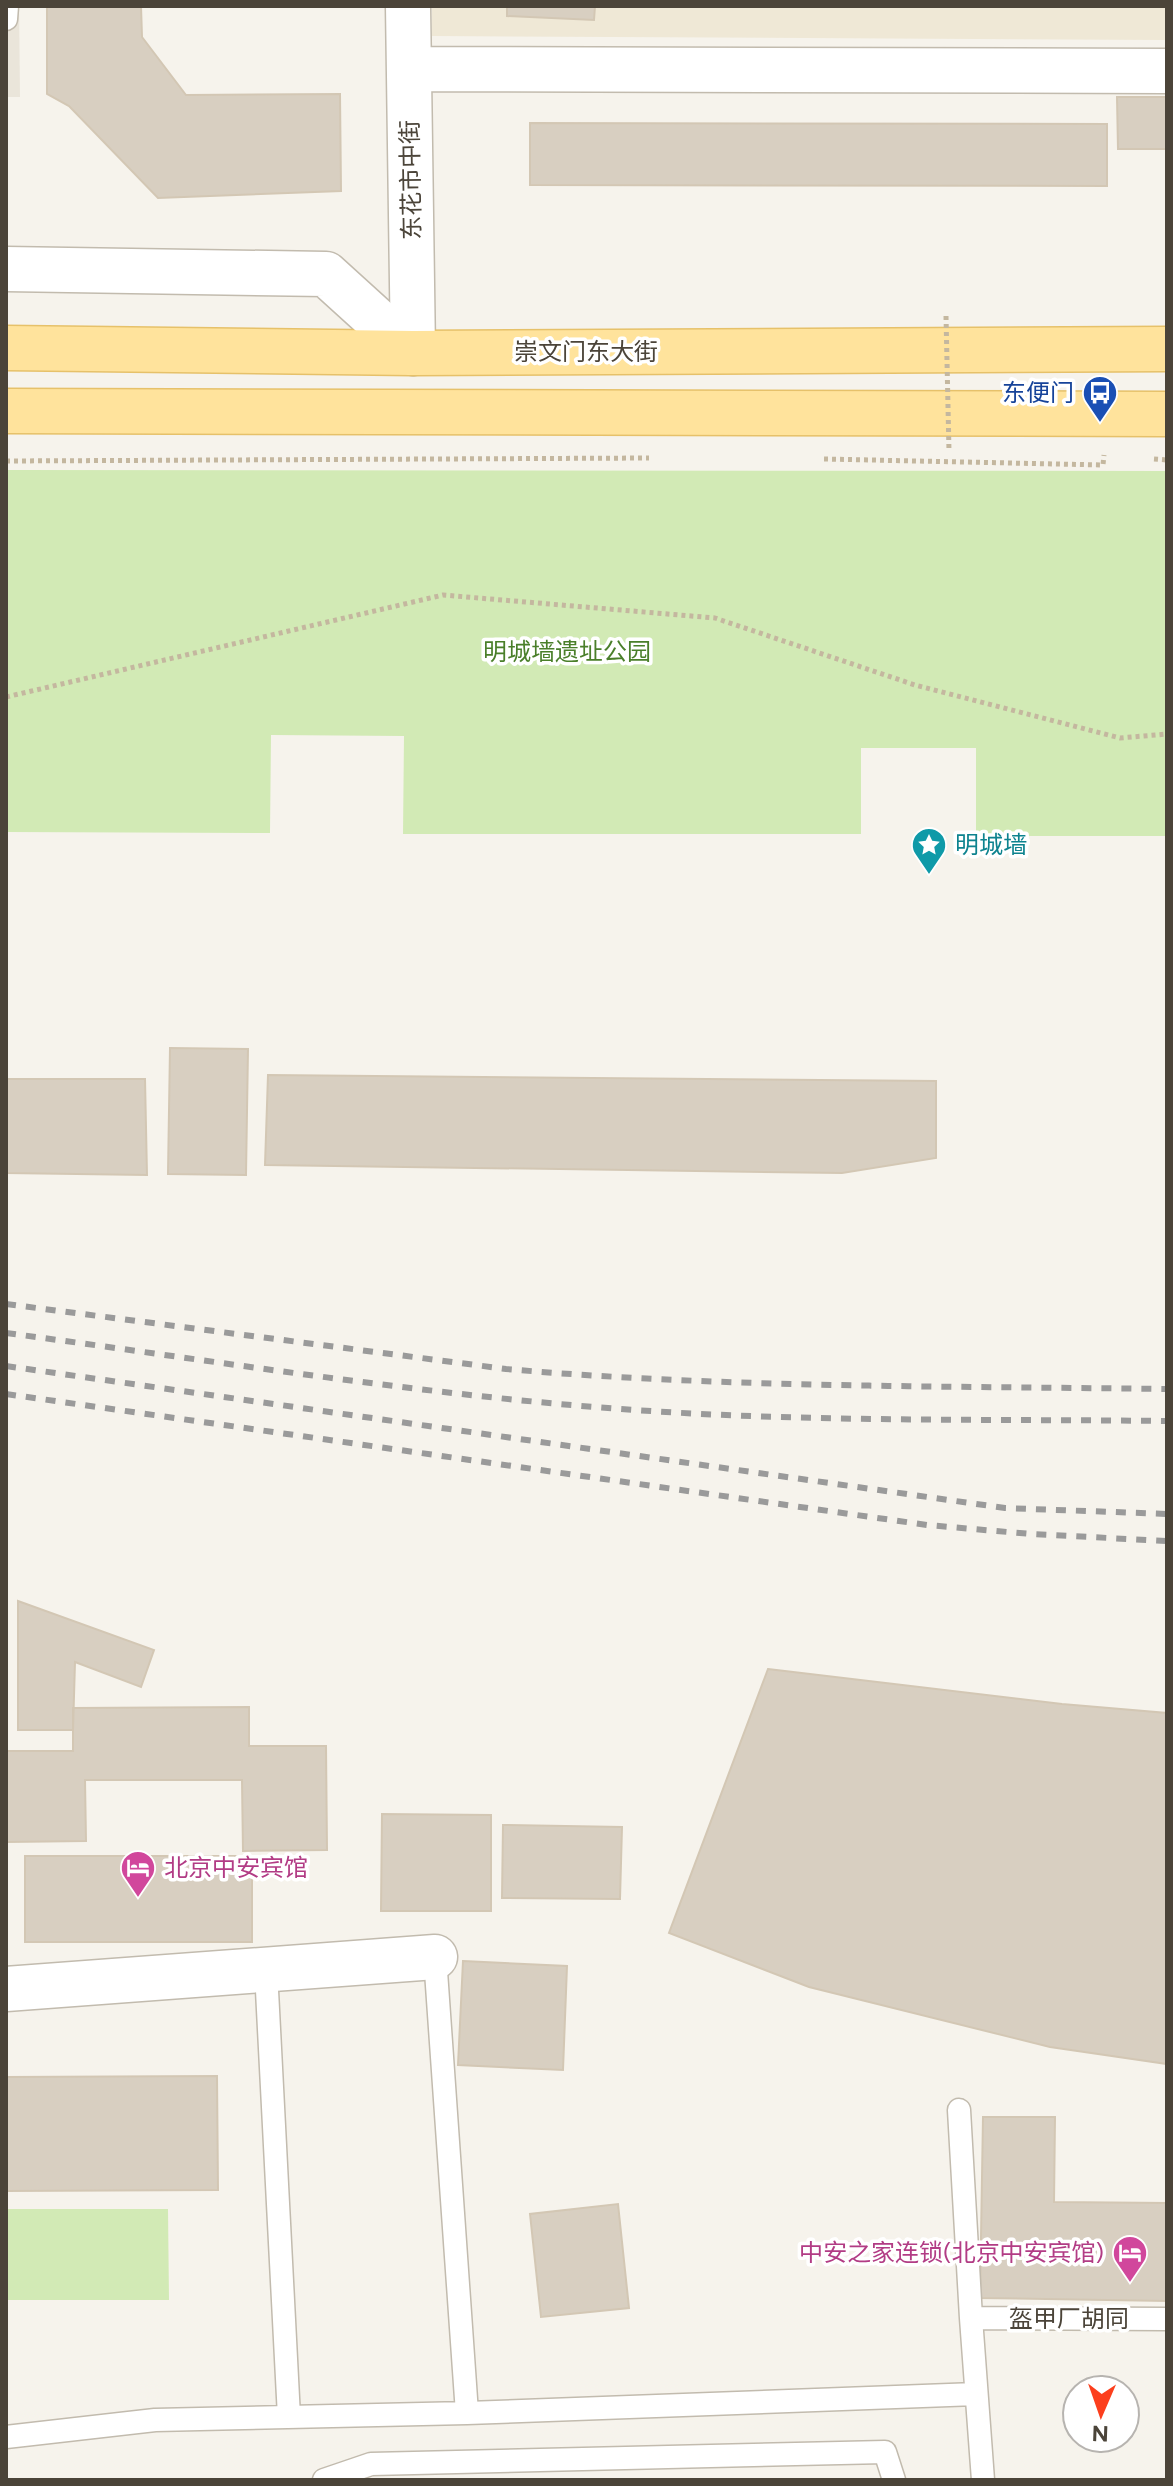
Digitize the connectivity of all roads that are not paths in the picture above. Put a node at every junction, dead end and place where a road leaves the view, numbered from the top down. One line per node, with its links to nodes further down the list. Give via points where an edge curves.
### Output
1 (7, 6): 3 (lane)
2 (408, 6): 4 (street, 东花市中街)
3 (6, 19)
4 (410, 69): 5 (street); 9 (street, 东花市中街)
5 (1167, 71)
6 (6, 269): 9 (street, via 326,274)
7 (6, 348): 9 (main road, 崇文门东大街)
8 (1167, 349): 9 (main road, 崇文门东大街)
9 (413, 353)
10 (6, 411): 11 (main road)
11 (1167, 414)
12 (435, 1957): 13 (street); 19 (lane)
13 (266, 1971): 14 (street); 20 (lane)
14 (6, 1989)
15 (959, 2110): 16 (lane)
16 (971, 2318): 17 (lane, 盔甲厂胡同); 18 (lane)
17 (1167, 2319)
18 (976, 2394): 19 (lane); 24 (lane)
19 (467, 2413): 20 (lane)
20 (289, 2417): 21 (lane, via 155,2420)
21 (6, 2437)
22 (324, 2480): 23 (lane, via 371,2464 885,2452)
23 (894, 2480)
24 (983, 2480)

